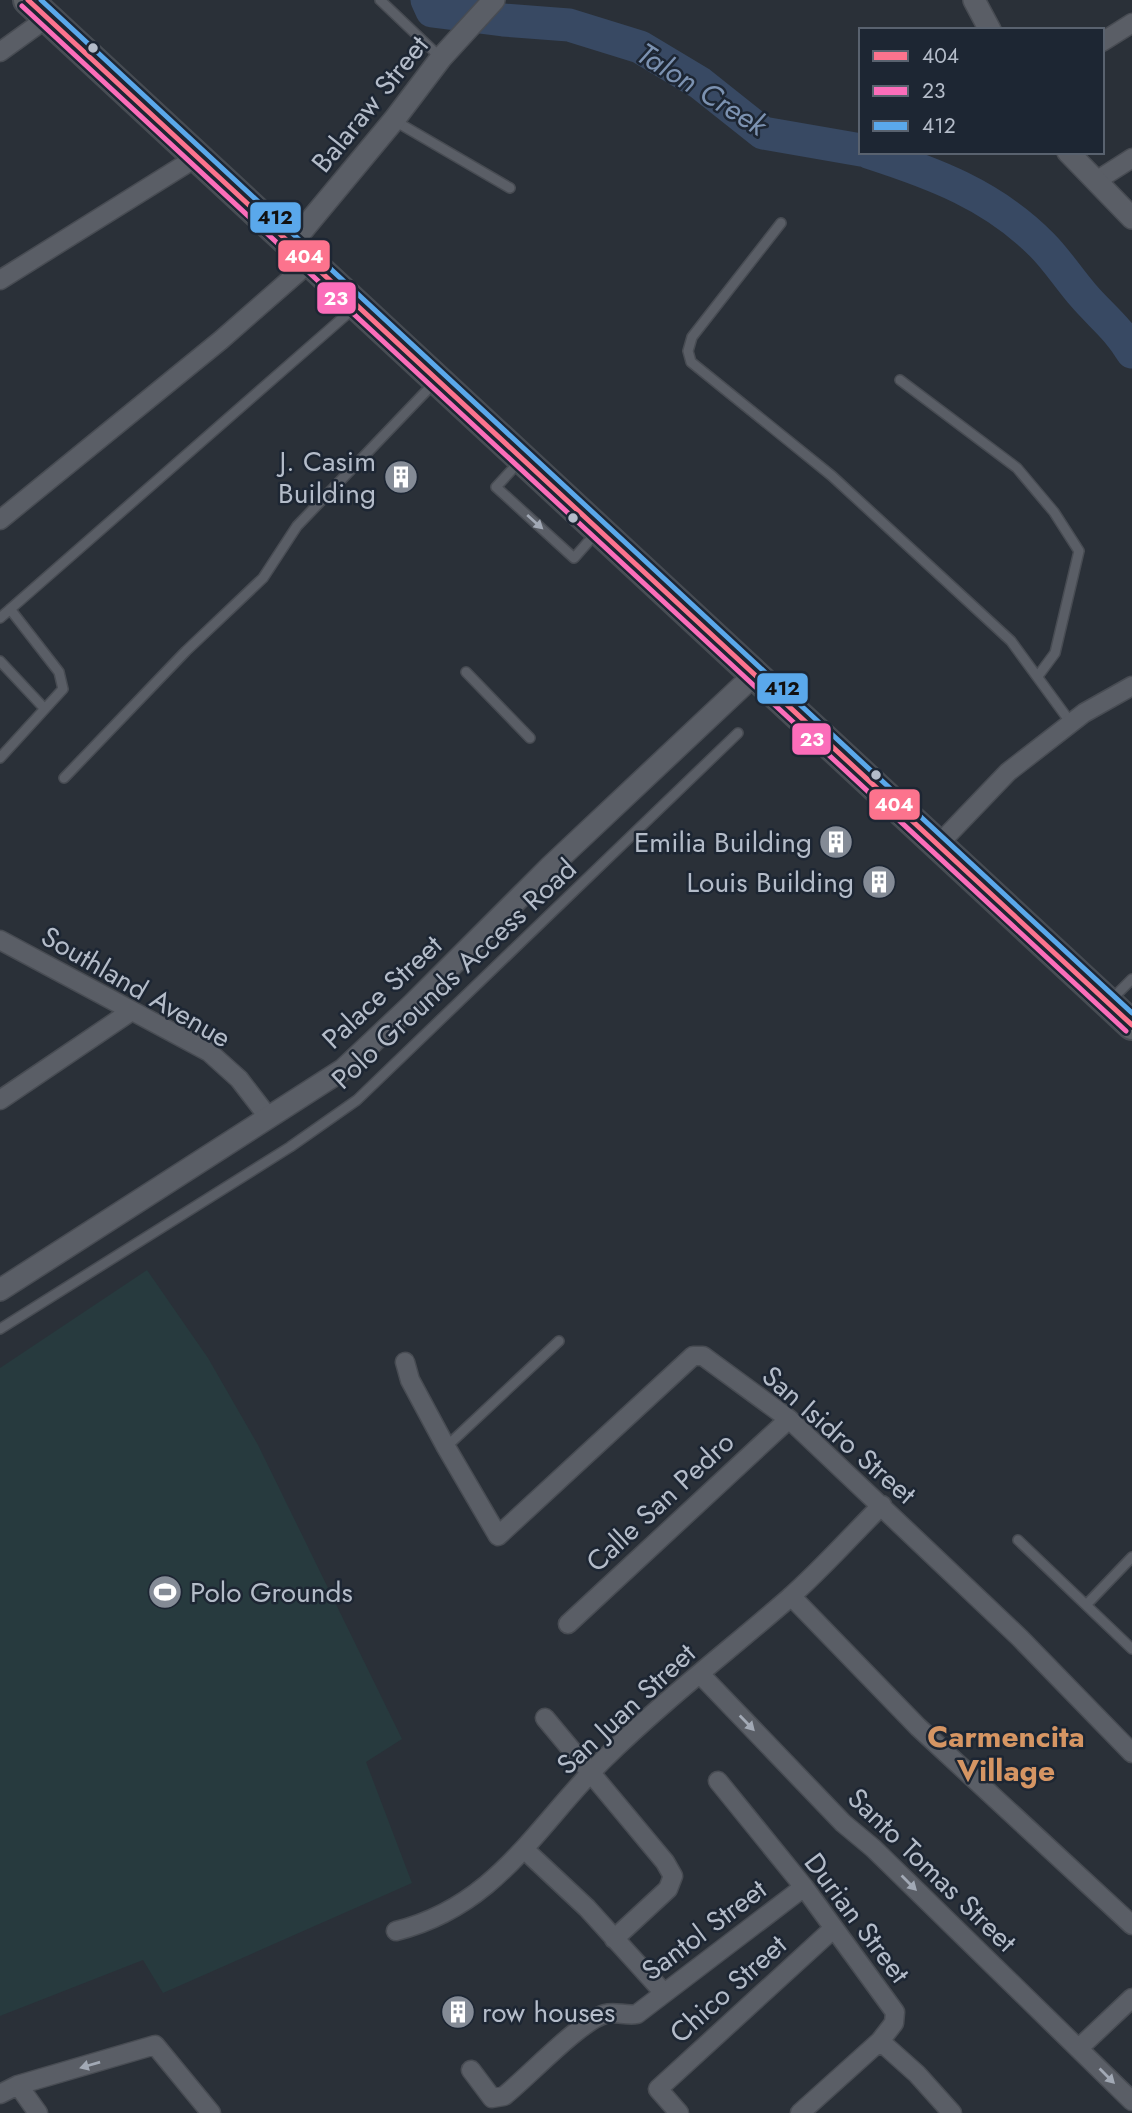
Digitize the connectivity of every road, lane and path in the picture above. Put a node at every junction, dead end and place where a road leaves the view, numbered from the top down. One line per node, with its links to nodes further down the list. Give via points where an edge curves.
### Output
1 (380, 0): 9 (lane)
2 (494, 0): 9 (street, Balaraw Street)
3 (974, 0): 6 (street)
4 (37, 9): 8 (street); 12 (highway)
5 (1132, 23): 7 (street)
6 (989, 28)
7 (1104, 41)
8 (0, 52)
9 (441, 58): 10 (street, Balaraw Street)
10 (394, 120): 15 (lane); 18 (street, Balaraw Street)
11 (1070, 154): 14 (street)
12 (197, 157): 18 (highway); 19 (street)
13 (1132, 158): 14 (street)
14 (1096, 181): 16 (street)
15 (510, 188)
16 (1132, 218)
17 (781, 223): 31 (lane, via 692,337 691,362 852,494 1012,640)
18 (300, 253): 20 (highway); 24 (street, via 221,340)
19 (0, 280)
20 (356, 306): 21 (highway); 26 (lane)
21 (437, 380): 23 (highway); 38 (lane, via 297,526 263,578)
22 (900, 380): 31 (lane, via 1017,468 1079,551 1055,653)
23 (522, 458): 25 (highway); 25 (lane, one-way to 25, via 496,487 574,558)
24 (0, 520)
25 (600, 530): 30 (highway)
26 (10, 609): 27 (lane); 33 (lane, via 59,672 63,689)
27 (0, 618)
28 (0, 662): 33 (lane)
29 (466, 672): 36 (lane)
30 (754, 675): 39 (highway); 46 (street, Palace Street, via 344,1069)
31 (1038, 676): 34 (lane)
32 (1132, 686): 34 (street)
33 (44, 708): 37 (lane)
34 (1071, 723): 39 (street, via 1008,772)
35 (738, 733): 48 (lane, Polo Grounds Access Road, via 357,1100)
36 (530, 738)
37 (0, 758)
38 (64, 778)
39 (938, 845): 42 (highway)
40 (0, 940): 43 (street, Southland Avenue)
41 (1132, 979): 42 (lane)
42 (1108, 1002): 44 (highway)
43 (130, 1012): 45 (street); 46 (street, Southland Avenue, via 209,1052 239,1079)
44 (1132, 1025)
45 (0, 1100)
46 (269, 1118): 47 (street, Palace Street)
47 (0, 1290)
48 (0, 1329)
49 (559, 1341): 52 (lane)
50 (405, 1362): 52 (street)
51 (789, 1419): 52 (street, San Isidro Street, via 703,1356 693,1356 498,1536); 53 (street, San Isidro Street); 58 (street, Calle San Pedro)
52 (446, 1447)
53 (882, 1505): 56 (street, San Juan Street); 62 (street, San Isidro Street)
54 (1018, 1539): 57 (lane)
55 (1132, 1557): 57 (lane)
56 (791, 1596): 60 (street, San Juan Street); 67 (street, via 918,1727)
57 (1087, 1604): 59 (lane)
58 (568, 1624)
59 (1132, 1649)
60 (700, 1674): 63 (street, San Juan Street); 74 (street, Santo Tomas Street, one-way to 74, via 844,1823)
61 (545, 1718): 63 (street)
62 (1132, 1753)
63 (591, 1773): 65 (street, San Juan Street); 70 (street, via 673,1876 668,1889)
64 (718, 1781): 66 (street, Durian Street)
65 (524, 1849): 69 (street, San Juan Street, via 456,1908); 70 (street)
66 (804, 1887): 68 (street, Durian Street); 71 (street, Santol Street)
67 (1132, 1925)
68 (834, 1928): 73 (street, Durian Street, via 895,2012 894,2023); 82 (street, Chico Street, via 658,2089)
69 (396, 1931)
70 (614, 1939): 71 (street)
71 (664, 1993): 75 (street, Santol Street, via 637,2014 609,2012 590,2020 504,2096 492,2098)
72 (1132, 1998): 74 (street)
73 (880, 2041): 79 (street); 83 (street)
74 (1079, 2048): 78 (street, Santo Tomas Street, one-way to 78)
75 (471, 2070)
76 (18, 2085): 77 (street); 80 (street); 81 (street, one-way to 76, via 155,2045)
77 (0, 2094)
78 (1132, 2101)
79 (810, 2110)
80 (38, 2113)
81 (211, 2113)
82 (679, 2113)
83 (952, 2113)

